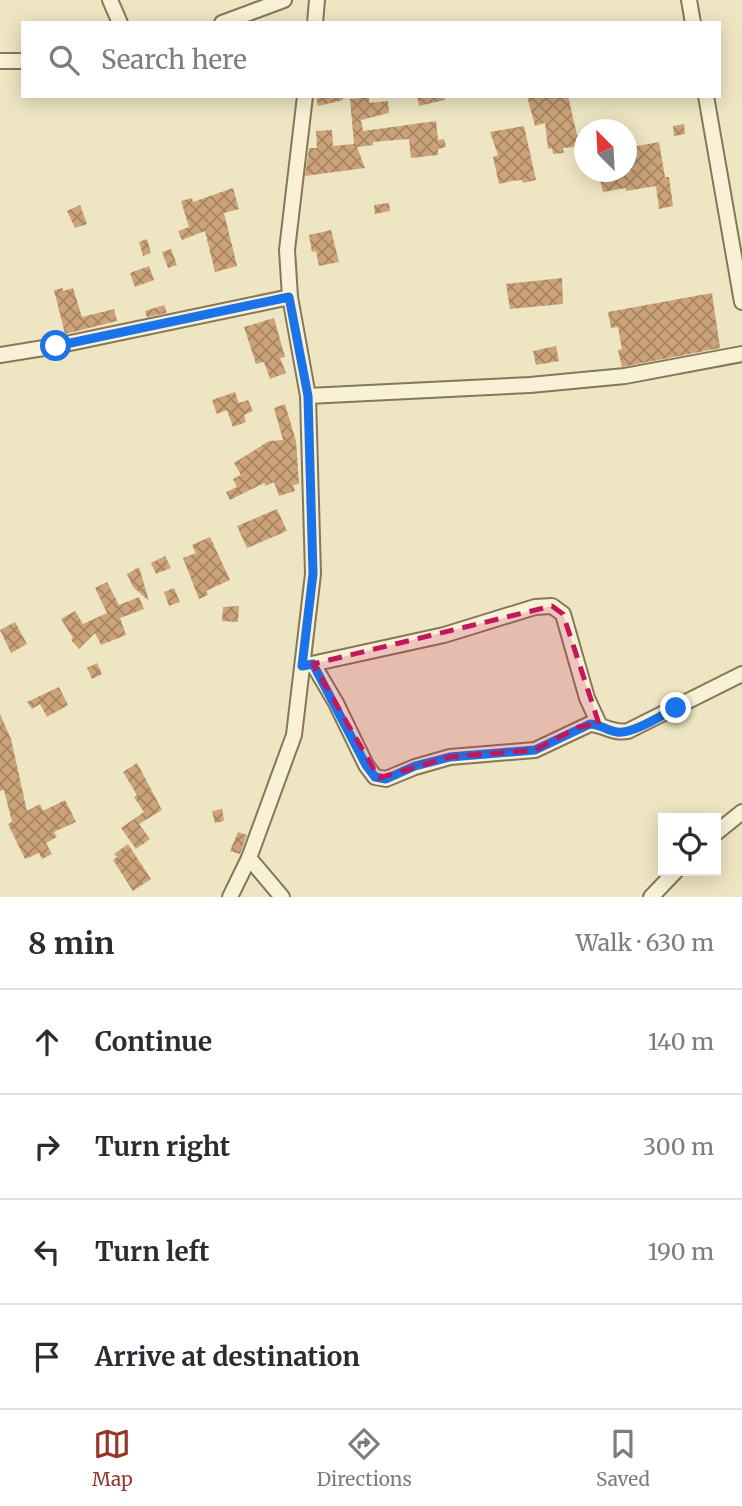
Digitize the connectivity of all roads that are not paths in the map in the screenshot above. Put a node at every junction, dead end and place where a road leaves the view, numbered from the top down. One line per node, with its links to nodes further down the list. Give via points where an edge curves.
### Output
1 (110, 0): 5 (street)
2 (284, 0): 6 (street)
3 (317, 0): 7 (street)
4 (689, 0): 8 (street)
5 (119, 21)
6 (227, 21)
7 (315, 21)
8 (693, 21)
9 (0, 61): 10 (street)
10 (21, 61)
11 (305, 98): 13 (street, via 289,223)
12 (706, 98): 14 (street)
13 (289, 297): 16 (street); 17 (street)
14 (742, 302)
15 (742, 354): 17 (street, via 612,377 530,385)
16 (0, 355)
17 (308, 396): 18 (street, via 313,574)
18 (308, 665): 20 (street, via 366,765 379,778 450,757 535,750 579,727); 20 (street, via 552,606 563,614); 23 (street, via 294,735)
19 (742, 674): 20 (street, via 628,731 615,732)
20 (599, 724)
21 (742, 812): 22 (street)
22 (721, 829)
23 (249, 858): 25 (street); 26 (street)
24 (671, 876): 27 (street)
25 (230, 897)
26 (282, 897)
27 (652, 897)

